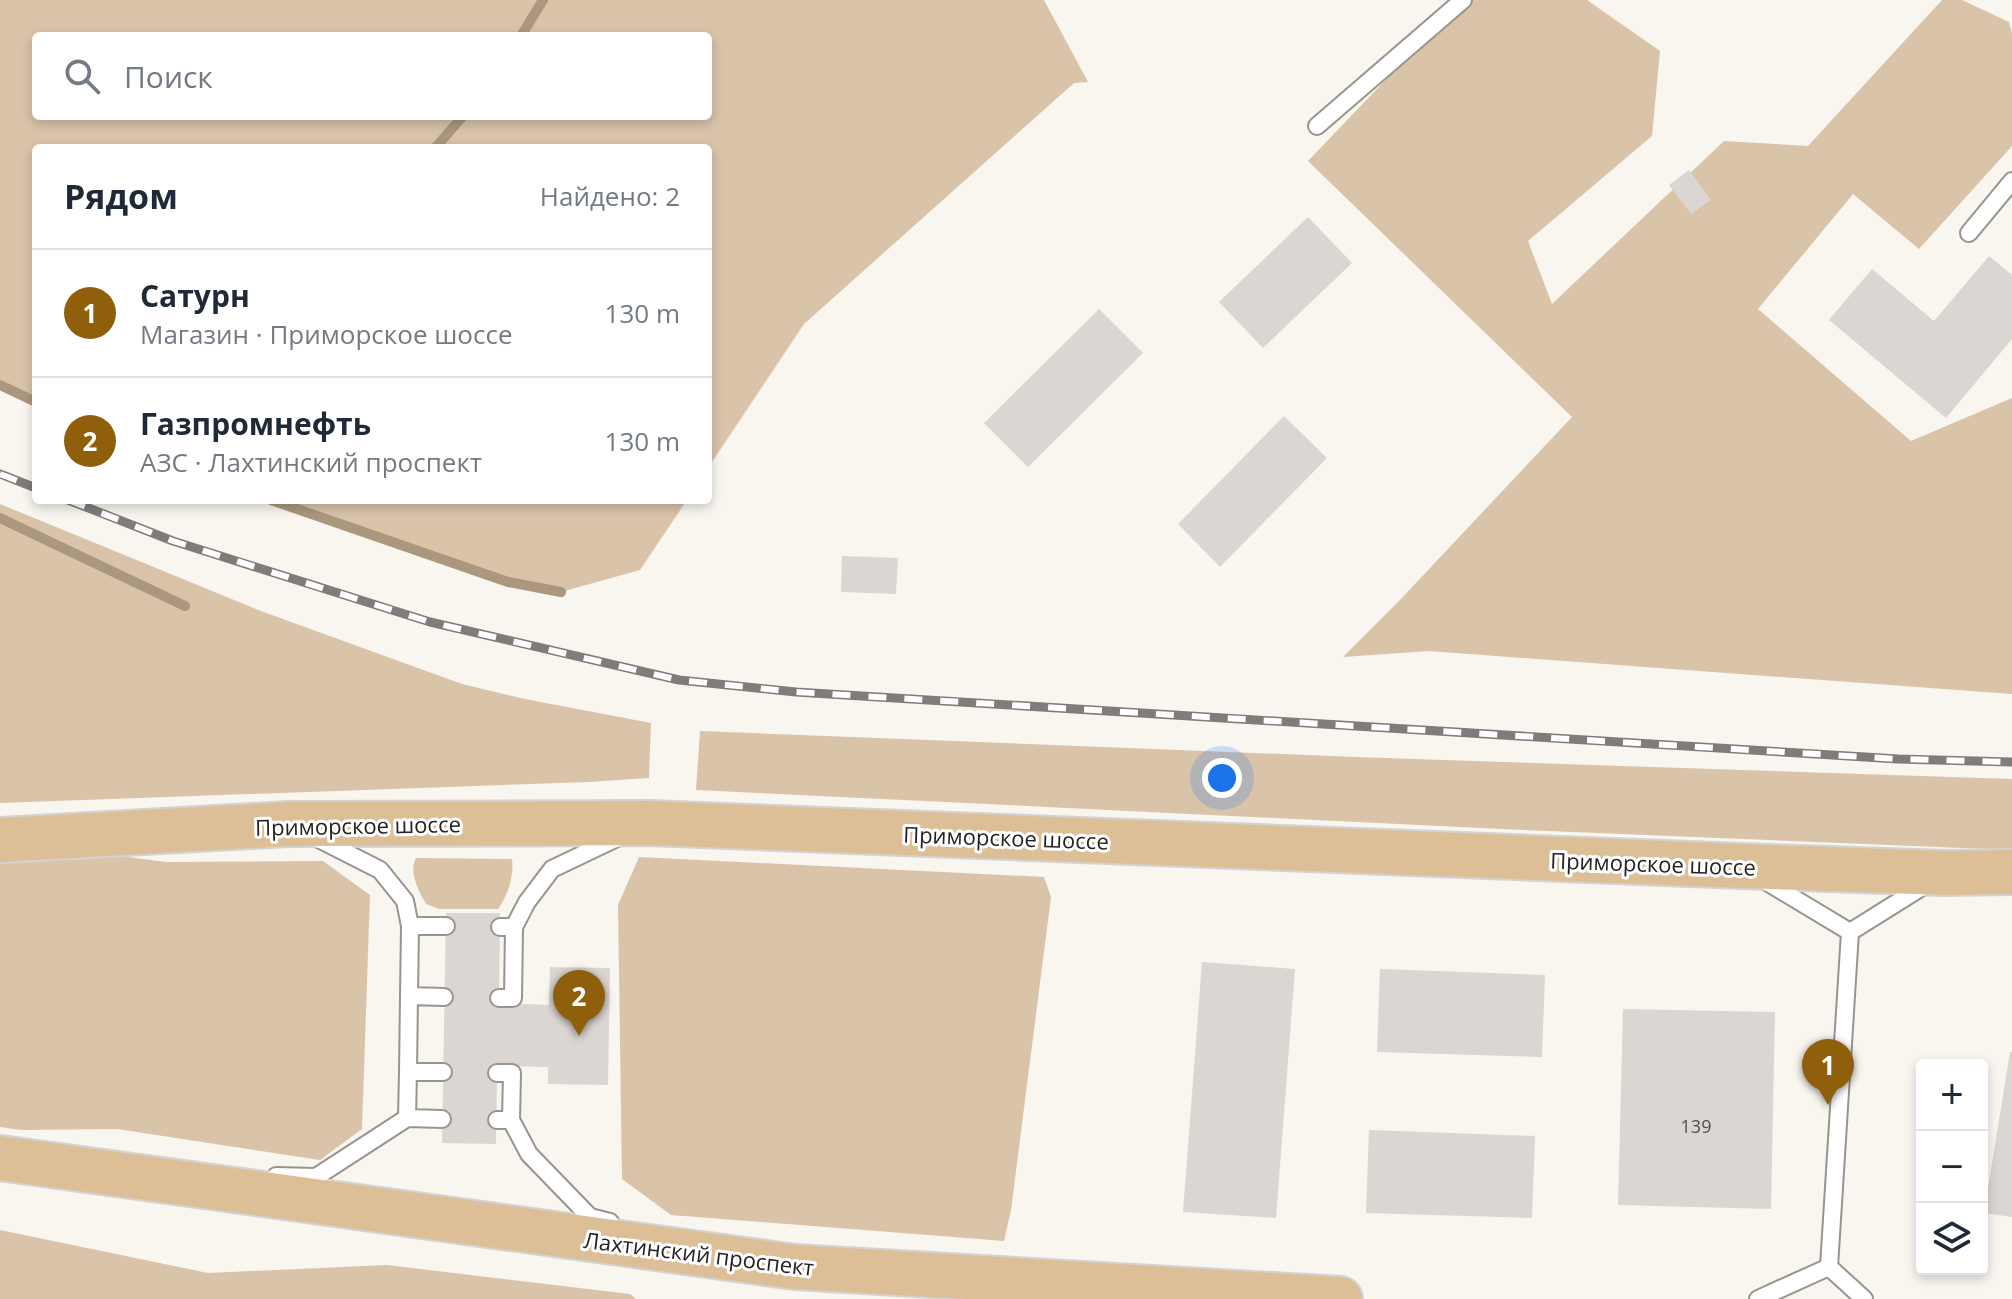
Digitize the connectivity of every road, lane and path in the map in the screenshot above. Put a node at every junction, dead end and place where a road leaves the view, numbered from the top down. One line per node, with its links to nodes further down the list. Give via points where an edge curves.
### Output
1 (1463, 0): 2 (lane)
2 (1317, 126)
3 (2012, 181): 4 (lane)
4 (1969, 233)
5 (649, 823): 6 (main road, Приморское шоссе); 8 (main road, Приморское шоссе); 16 (lane, via 552,869 507,927 513,998)
6 (289, 824): 7 (main road, Приморское шоссе); 11 (lane, via 380,870 405,901)
7 (0, 840)
8 (1741, 866): 10 (main road, Приморское шоссе); 13 (lane)
9 (2012, 872): 10 (main road, Приморское шоссе)
10 (1945, 873): 13 (lane)
11 (410, 926): 12 (lane); 14 (lane)
12 (446, 926)
13 (1850, 932): 25 (lane)
14 (409, 996): 15 (lane); 17 (lane)
15 (444, 997)
16 (499, 998)
17 (408, 1072): 18 (lane); 20 (lane)
18 (443, 1072)
19 (497, 1073): 24 (lane, via 512,1073 504,1120 590,1217)
20 (407, 1118): 21 (lane); 23 (lane, via 316,1177)
21 (442, 1119)
22 (0, 1158): 23 (main road)
23 (62, 1168): 24 (main road, Лахтинский проспект)
24 (795, 1267): 26 (main road, Лахтинский проспект)
25 (1829, 1267): 27 (lane); 28 (lane)
26 (1340, 1299)
27 (1758, 1299)
28 (1864, 1299)

